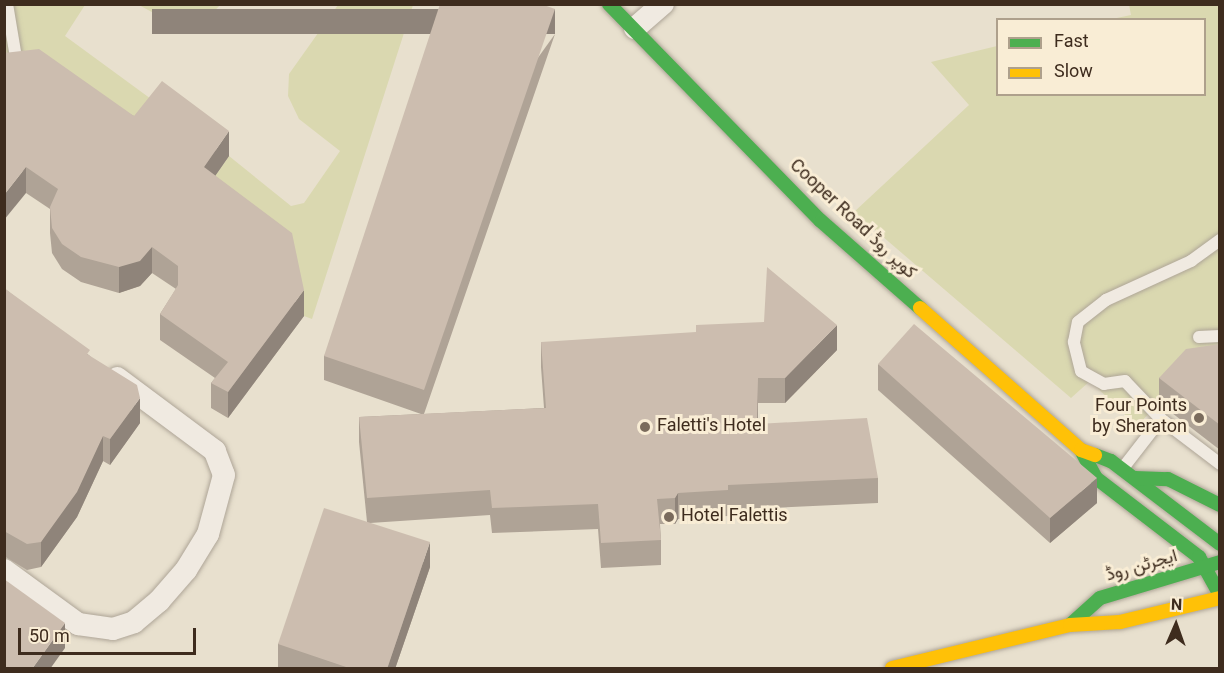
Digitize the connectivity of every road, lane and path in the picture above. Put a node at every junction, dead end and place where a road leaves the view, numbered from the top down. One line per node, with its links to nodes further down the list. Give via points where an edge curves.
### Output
1 (7, 4): 5 (lane)
2 (609, 4): 4 (main road, Cooper Road کوپر روڈ)
3 (663, 4): 4 (street)
4 (634, 27): 11 (main road, Cooper Road کوپر روڈ, via 821,221)
5 (17, 64)
6 (1220, 240): 10 (lane, via 1191,261 1106,300 1078,322 1074,342 1081,370 1104,384 1125,381)
7 (1220, 336): 8 (lane)
8 (1199, 337)
9 (100, 366): 17 (street, via 215,451 224,475 208,534 186,570 159,601 134,622 113,629 78,624)
10 (1161, 419): 12 (lane); 13 (lane)
11 (1082, 450): 13 (main road, Cooper Road کوپر روڈ); 16 (main road, Cooper Road کوپر روڈ, via 1096,478)
12 (1220, 464)
13 (1127, 473): 14 (main road, via 1168,479); 15 (main road, Cooper Road کوپر روڈ)
14 (1220, 505)
15 (1220, 544)
16 (1213, 564): 18 (main road); 19 (main road, ایجرٹن روڈ, via 1100,598)
17 (4, 570)
18 (1220, 597): 19 (main road, via 1120,622)
19 (1070, 625): 20 (main road)
20 (892, 669)

